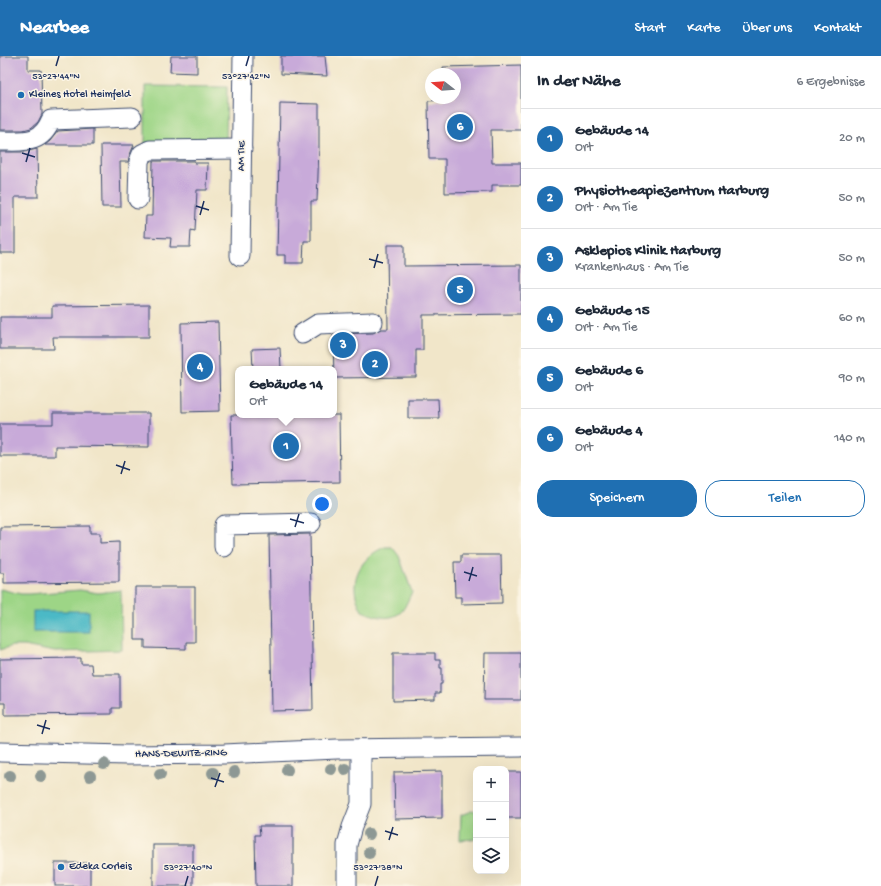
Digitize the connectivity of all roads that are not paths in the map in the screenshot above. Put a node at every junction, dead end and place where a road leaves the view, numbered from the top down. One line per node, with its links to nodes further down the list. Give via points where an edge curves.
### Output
1 (243, 56): 4 (street, AM TIE)
2 (132, 117): 3 (street, via 51,120 45,132 32,140)
3 (0, 141)
4 (242, 149): 5 (street, via 150,150 142,154 138,161); 6 (street, AM TIE)
5 (138, 199)
6 (240, 256)
7 (373, 322): 8 (street, via 318,324)
8 (302, 334)
9 (312, 523): 10 (street, via 224,524)
10 (224, 547)
11 (521, 748): 12 (street, HANS-DEWITZ-RING)
12 (361, 749): 13 (street, HANS-DEWITZ-RING, via 127,755); 14 (street, via 362,804 347,845)
13 (0, 752)
14 (347, 886)

